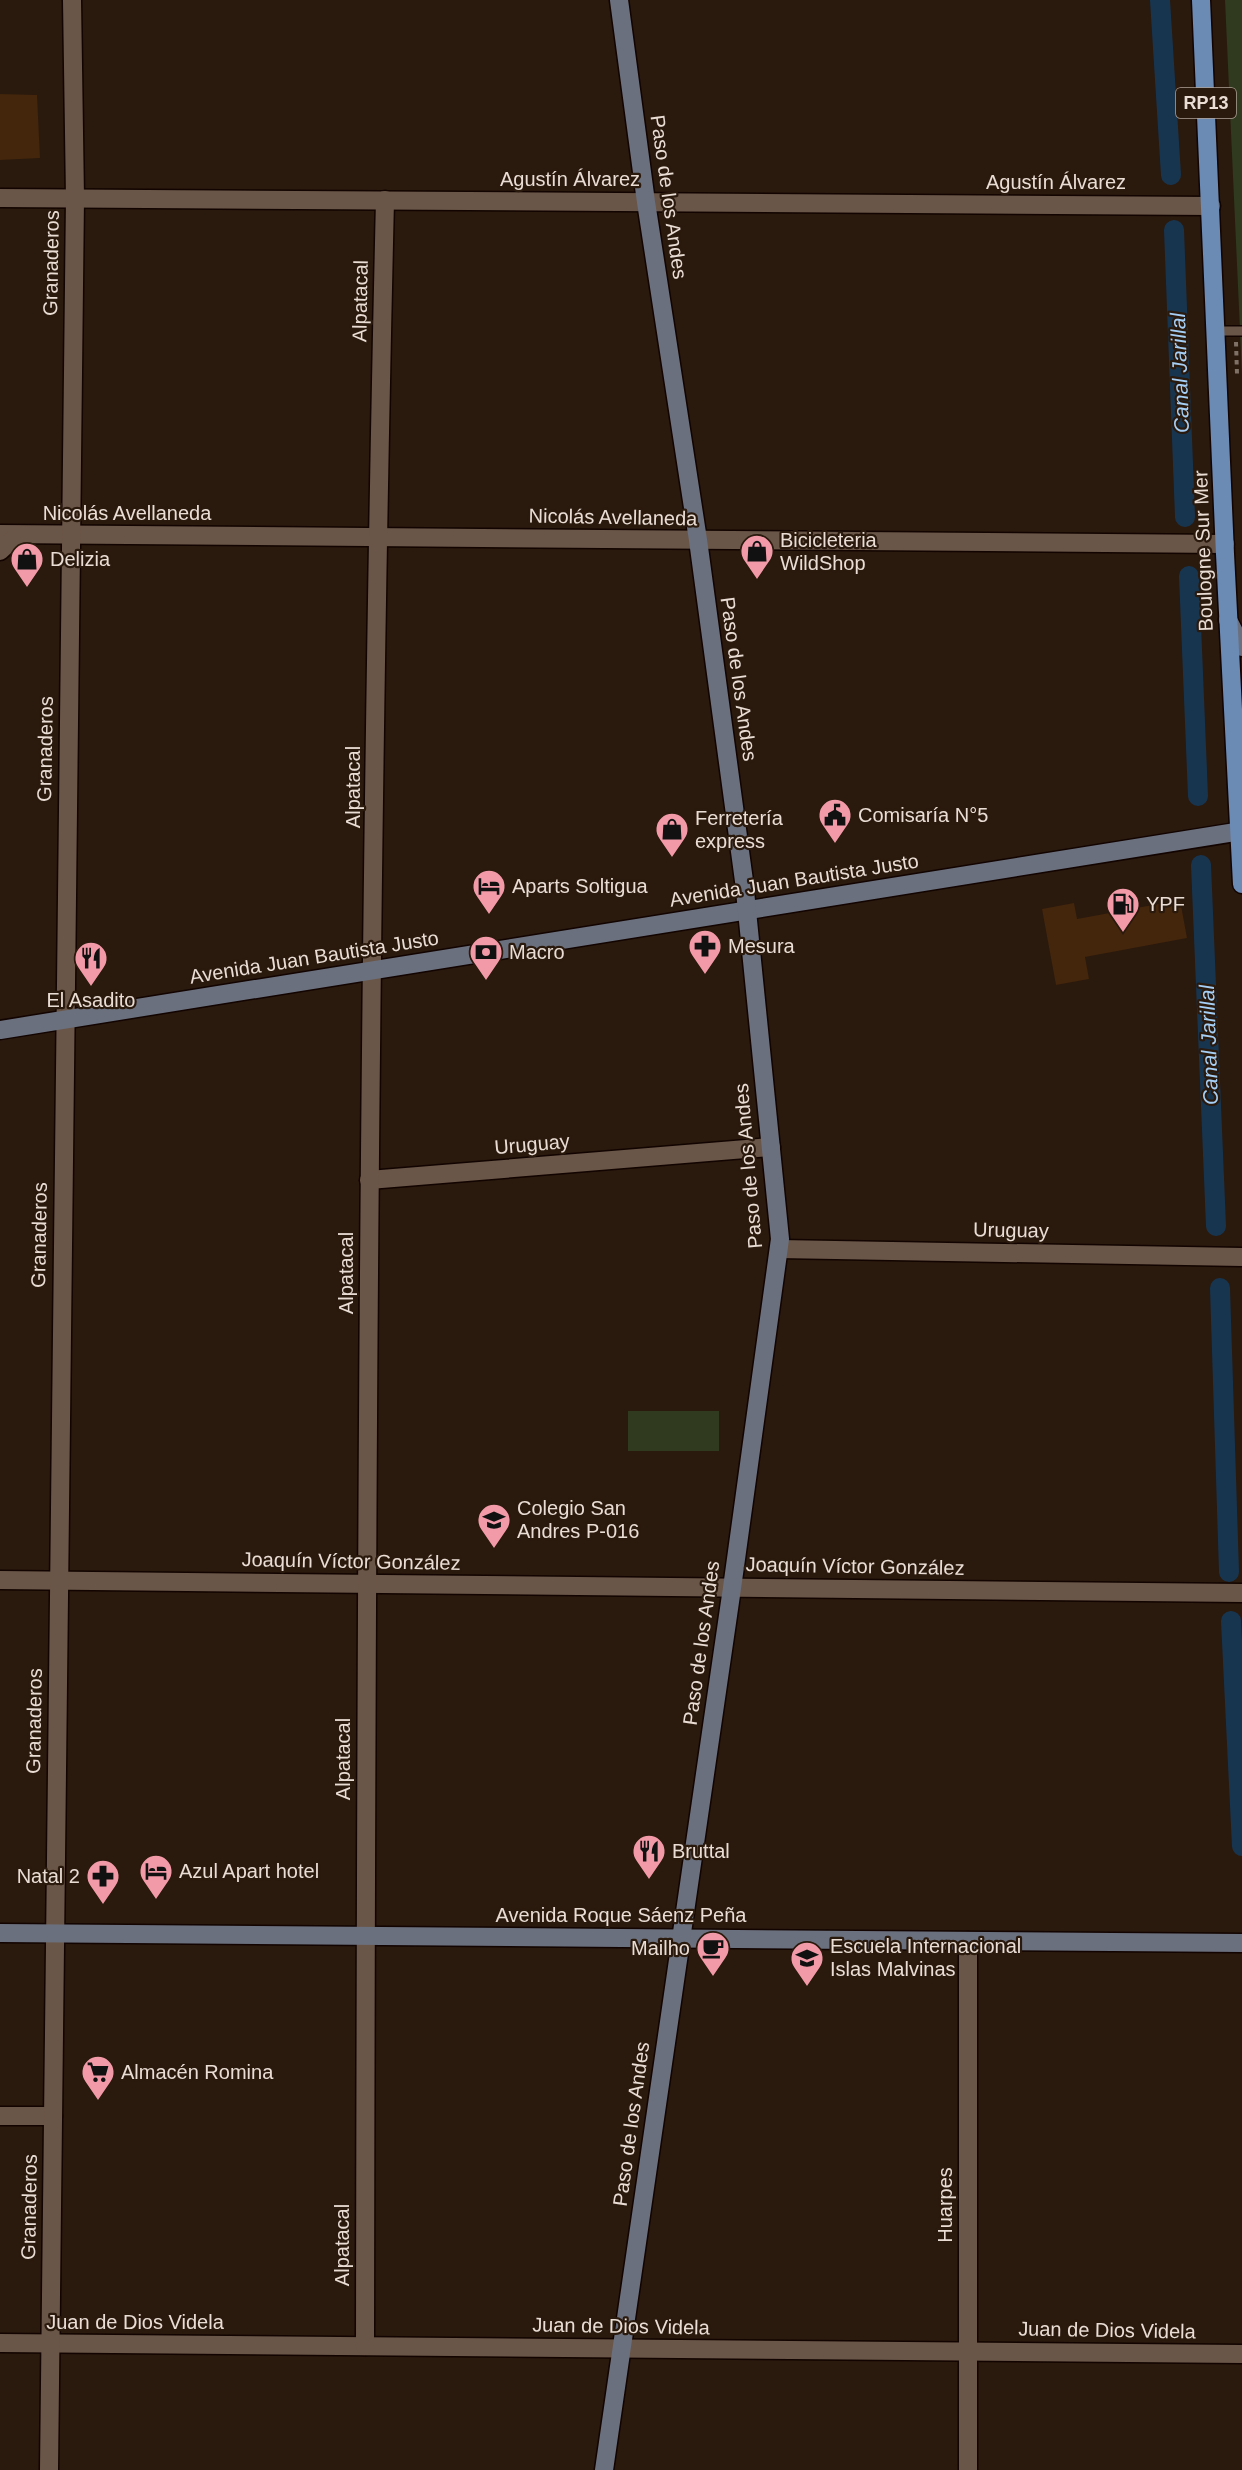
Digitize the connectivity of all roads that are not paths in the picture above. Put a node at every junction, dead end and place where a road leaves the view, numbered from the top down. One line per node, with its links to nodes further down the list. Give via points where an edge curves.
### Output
1 (72, 0): 5 (street, Granaderos)
2 (619, 0): 7 (street, Paso de los Andes)
3 (1201, 0): 8 (main road, Boulogne Sur Mer / RP13)
4 (0, 198): 5 (street, Agustín Álvarez)
5 (75, 198): 6 (street, Agustín Álvarez); 13 (street, Granaderos)
6 (385, 200): 7 (street, Agustín Álvarez); 14 (street, Alpatacal)
7 (646, 202): 8 (street, Agustín Álvarez); 15 (street, Paso de los Andes)
8 (1211, 206): 9 (main road, Boulogne Sur Mer / RP13)
9 (1216, 331): 10 (lane); 16 (main road, Boulogne Sur Mer / RP13)
10 (1242, 331)
11 (0, 534): 12 (street, Nicolás Avellaneda)
12 (26, 534): 13 (street, Nicolás Avellaneda); 17 (street, via 11,540)
13 (70, 535): 14 (street, Nicolás Avellaneda); 24 (street, Granaderos)
14 (377, 537): 15 (street, Nicolás Avellaneda); 23 (street, Alpatacal)
15 (698, 540): 16 (street, Nicolás Avellaneda); 22 (street, Paso de los Andes)
16 (1225, 544): 18 (main road, Boulogne Sur Mer / RP13)
17 (0, 551)
18 (1228, 620): 19 (street); 20 (main road, Boulogne Sur Mer / RP13)
19 (1242, 647)
20 (1241, 831): 21 (main road, Boulogne Sur Mer / RP13); 22 (street, Avenida Juan Bautista Justo)
21 (1242, 884)
22 (747, 910): 23 (street, Avenida Juan Bautista Justo); 26 (street, Paso de los Andes)
23 (374, 970): 24 (street, Avenida Juan Bautista Justo); 27 (street, Alpatacal)
24 (64, 1019): 25 (street, Avenida Juan Bautista Justo); 31 (street, Granaderos)
25 (0, 1029)
26 (771, 1147): 27 (street, Uruguay); 28 (street, Paso de los Andes)
27 (369, 1180): 32 (street, Alpatacal)
28 (779, 1249): 29 (street, Uruguay); 33 (street, Paso de los Andes)
29 (1242, 1257)
30 (0, 1580): 31 (street, Joaquín Víctor González)
31 (58, 1581): 32 (street, Joaquín Víctor González); 36 (street, Granaderos)
32 (367, 1584): 33 (street, Joaquín Víctor González); 37 (street, Alpatacal)
33 (732, 1588): 34 (street, Joaquín Víctor González); 38 (street, Paso de los Andes)
34 (1242, 1593)
35 (0, 1933): 36 (street, Avenida Roque Sáenz Peña)
36 (54, 1933): 37 (street, Avenida Roque Sáenz Peña); 42 (street, Granaderos)
37 (365, 1936): 38 (street, Avenida Roque Sáenz Peña); 45 (street, Alpatacal)
38 (681, 1938): 39 (street, Avenida Roque Sáenz Peña); 46 (street, Paso de los Andes)
39 (968, 1941): 40 (street, Avenida Roque Sáenz Peña); 47 (street, Huarpes)
40 (1242, 1943)
41 (0, 2116): 42 (street)
42 (53, 2116): 44 (street, Granaderos)
43 (0, 2343): 44 (street, Juan de Dios Videla)
44 (50, 2344): 45 (street, Juan de Dios Videla); 49 (street, Granaderos)
45 (365, 2346): 46 (street, Juan de Dios Videla)
46 (621, 2348): 47 (street, Juan de Dios Videla); 50 (street, Paso de los Andes)
47 (968, 2352): 48 (street, Juan de Dios Videla); 51 (street, Huarpes)
48 (1242, 2354)
49 (49, 2470)
50 (604, 2470)
51 (968, 2470)

